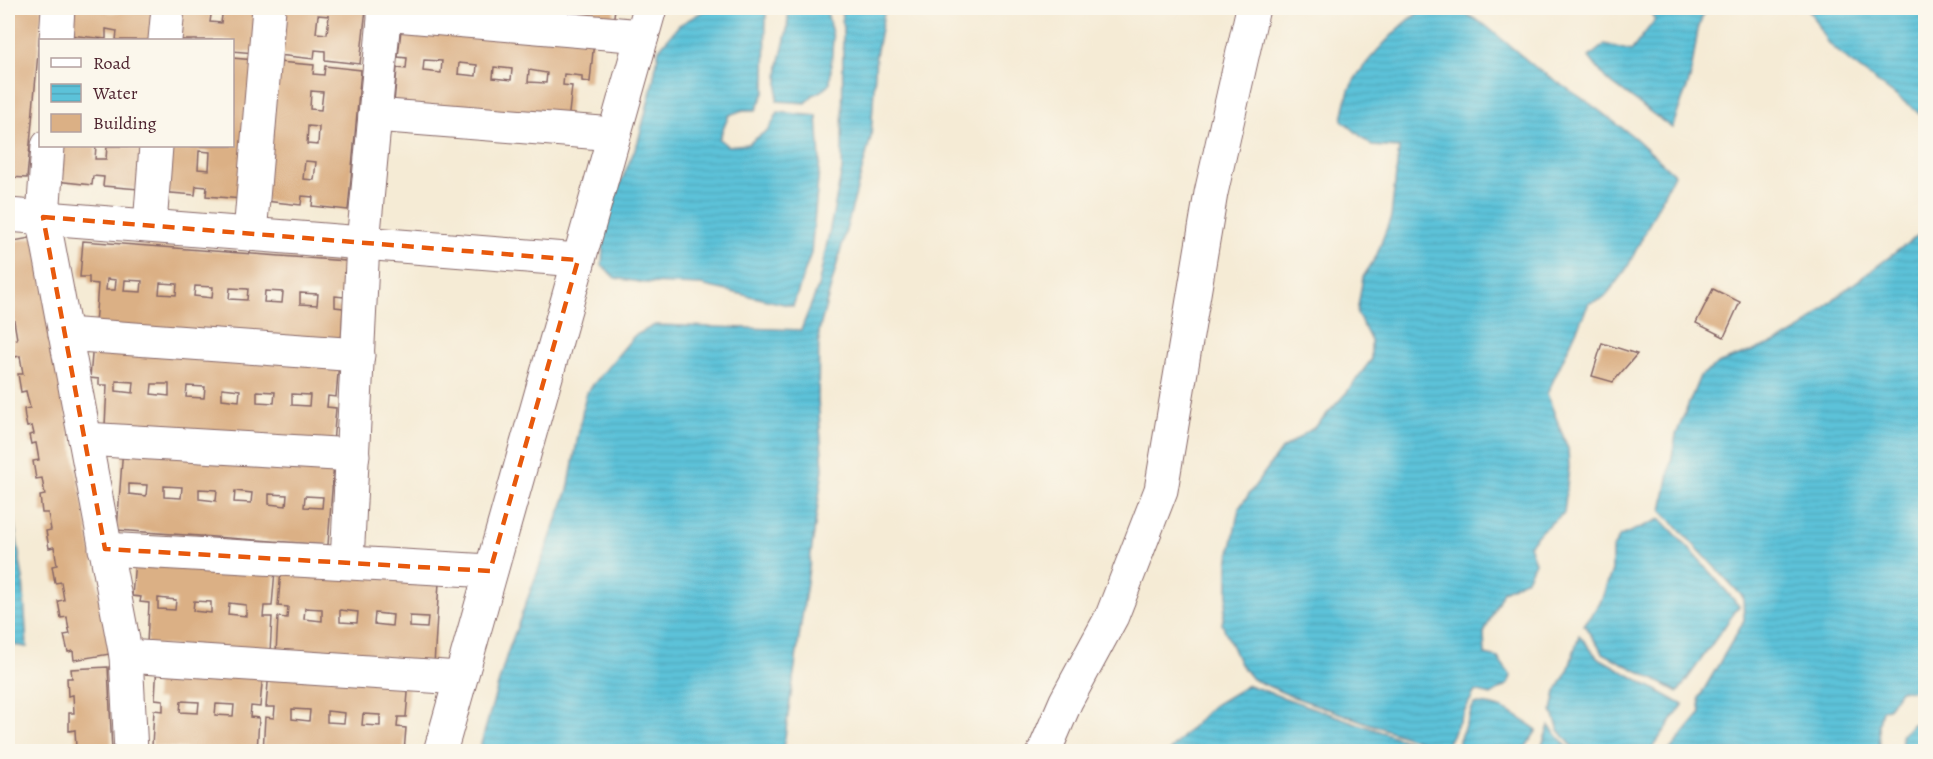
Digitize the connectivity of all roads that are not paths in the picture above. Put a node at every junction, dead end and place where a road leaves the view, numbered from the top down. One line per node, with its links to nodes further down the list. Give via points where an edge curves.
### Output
1 (58, 8): 7 (street)
2 (168, 8): 8 (street)
3 (269, 8): 16 (street)
4 (1253, 8): 30 (street, via 1211,193 1161,490 1112,616 1066,701)
5 (384, 11): 6 (street); 9 (street)
6 (646, 22): 10 (street)
7 (56, 39)
8 (165, 39)
9 (375, 115): 10 (street); 17 (street)
10 (614, 134): 18 (street)
11 (48, 147): 14 (street)
12 (156, 147): 15 (street)
13 (8, 215): 14 (street)
14 (43, 217): 15 (street); 19 (street)
15 (150, 225): 16 (street)
16 (250, 234): 17 (street)
17 (363, 243): 18 (street); 20 (street)
18 (578, 260): 25 (street)
19 (65, 334): 20 (street); 21 (street)
20 (358, 355): 22 (street)
21 (85, 439): 22 (street); 23 (street)
22 (352, 455): 24 (street)
23 (105, 549): 24 (street); 26 (street)
24 (347, 562): 25 (street)
25 (490, 572): 27 (street)
26 (126, 656): 27 (street); 28 (street)
27 (460, 678): 29 (street)
28 (131, 752)
29 (440, 752)
30 (1044, 752)

